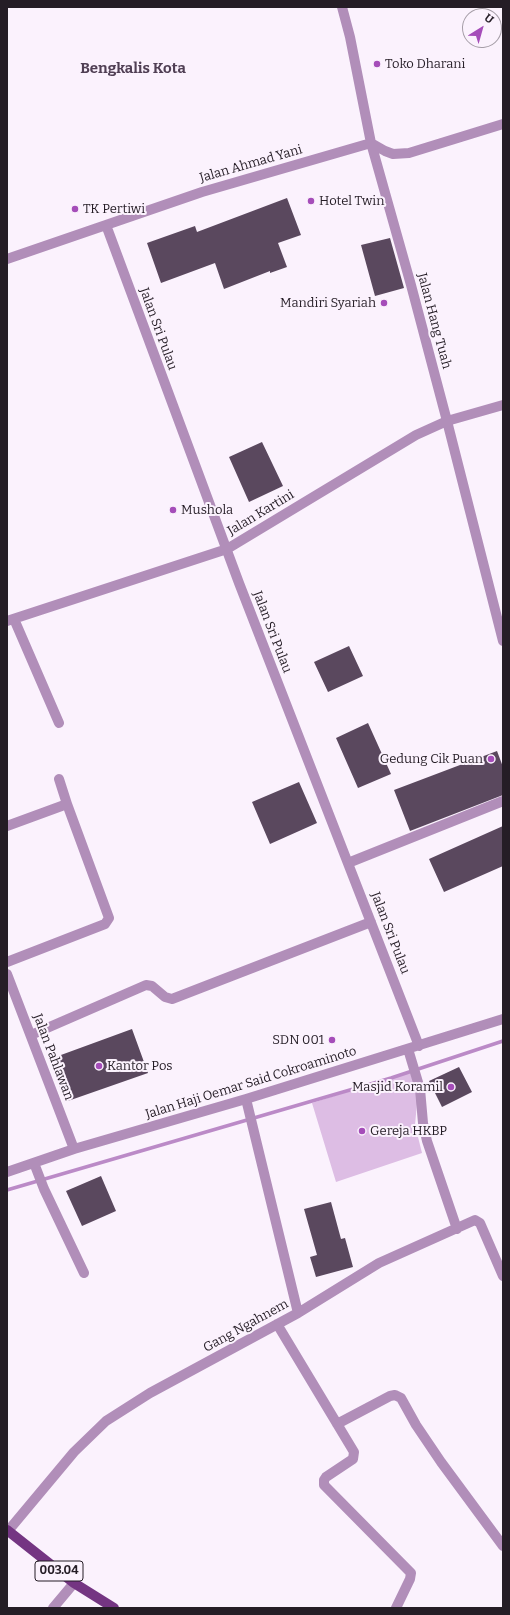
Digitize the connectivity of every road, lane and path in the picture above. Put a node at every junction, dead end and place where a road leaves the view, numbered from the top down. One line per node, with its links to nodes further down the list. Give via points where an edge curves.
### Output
1 (342, 7): 3 (street, Jalan Hang Tuah)
2 (503, 124): 3 (street, via 409,153 393,154)
3 (371, 143): 4 (street, Jalan Ahmad Yani, via 202,192); 7 (street, Jalan Hang Tuah)
4 (106, 225): 5 (street, Jalan Ahmad Yani); 8 (street, Jalan Sri Pulau)
5 (7, 259)
6 (503, 406): 7 (street, Jalan Kartini)
7 (447, 421): 8 (street, Jalan Kartini, via 383,454); 10 (street, Jalan Hang Tuah)
8 (227, 549): 9 (street, Jalan Kartini); 16 (street, Jalan Sri Pulau)
9 (10, 620): 11 (street)
10 (503, 640)
11 (59, 723)
12 (59, 780): 14 (street)
13 (503, 801): 16 (street)
14 (67, 804): 15 (street); 18 (street, via 109,920 105,924)
15 (7, 826)
16 (348, 862): 17 (street, Jalan Sri Pulau)
17 (371, 922): 21 (street, via 172,999 146,985); 22 (street, Jalan Sri Pulau)
18 (7, 962)
19 (7, 974): 21 (street, Jalan Pahlawan)
20 (503, 1018): 22 (street, Jalan Haji Oemar Said Cokroaminoto)
21 (31, 1035): 25 (street, Jalan Pahlawan)
22 (419, 1046): 23 (street, Jalan Haji Oemar Said Cokroaminoto)
23 (410, 1053): 24 (street, Jalan Haji Oemar Said Cokroaminoto); 28 (street, via 418,1078 427,1141)
24 (247, 1103): 25 (street, Jalan Haji Oemar Said Cokroaminoto); 31 (street)
25 (74, 1149): 26 (street, Jalan Haji Oemar Said Cokroaminoto)
26 (35, 1167): 27 (street, Jalan Haji Oemar Said Cokroaminoto); 29 (street)
27 (7, 1172)
28 (457, 1229): 30 (street, Gang Ngahnem, via 472,1220 480,1223); 31 (street, Gang Ngahnem, via 379,1263)
29 (84, 1273)
30 (503, 1276)
31 (298, 1312): 32 (street, Gang Ngahnem)
32 (277, 1324): 33 (street); 34 (street, Gang Ngahnem, via 150,1393 106,1420 74,1452)
33 (337, 1424): 35 (street, via 390,1396 401,1398 437,1456); 39 (street, via 352,1448 354,1457 326,1477 324,1485 409,1570 410,1579)
34 (7, 1530): 36 (main road, 003.04)
35 (503, 1546)
36 (74, 1583): 37 (street); 38 (main road, 003.04)
37 (53, 1608)
38 (114, 1608)
39 (396, 1608)

